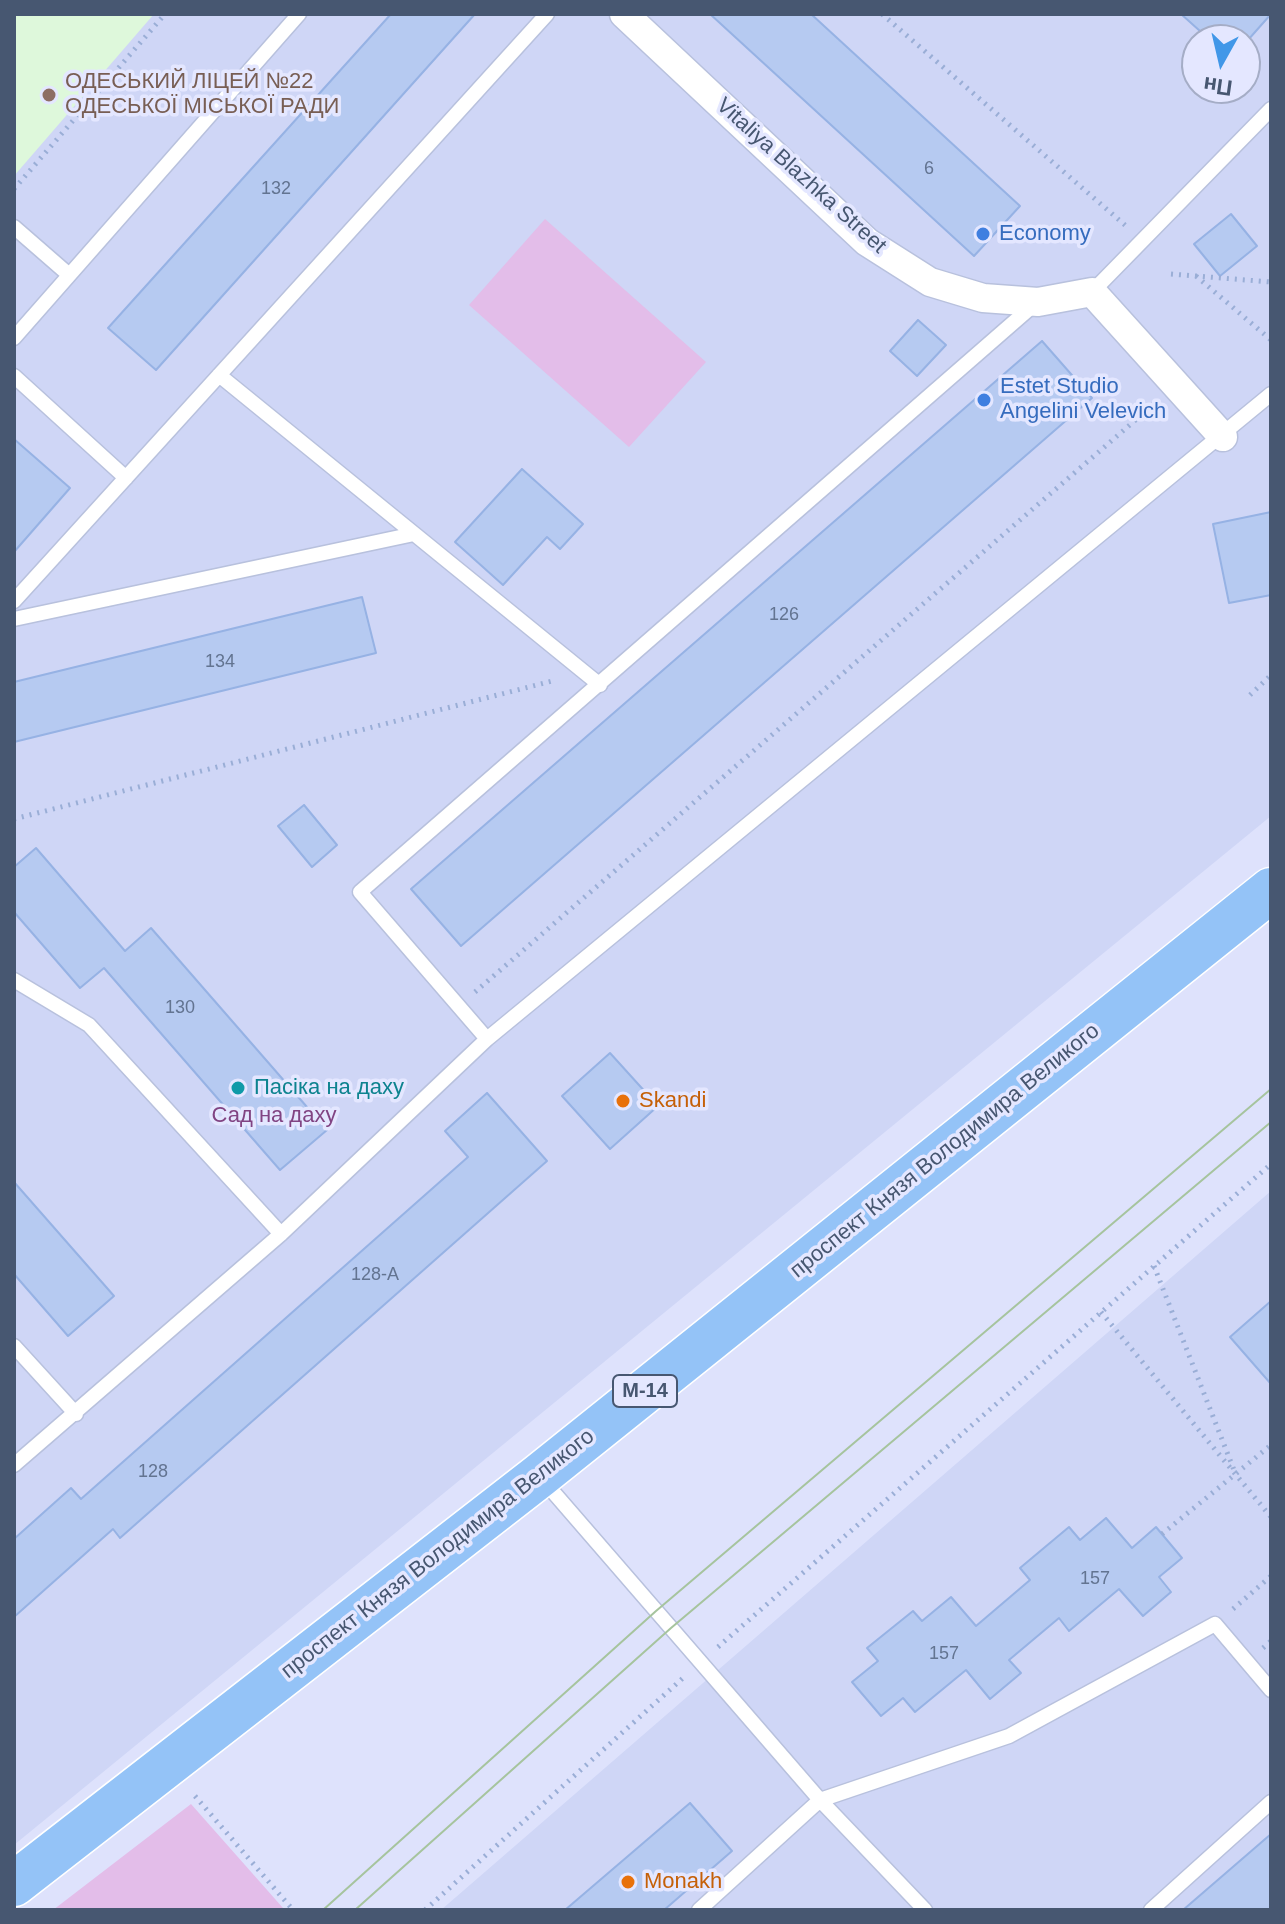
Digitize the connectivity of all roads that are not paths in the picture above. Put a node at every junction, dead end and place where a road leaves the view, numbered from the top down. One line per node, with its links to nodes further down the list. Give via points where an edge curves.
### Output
1 (299, 14): 6 (lane)
2 (547, 14): 10 (lane)
3 (624, 14): 8 (street, Vitaliya Blazhka Street, via 867,242 930,282 983,298)
4 (1271, 109): 7 (lane)
5 (14, 227): 6 (lane)
6 (68, 274): 9 (lane)
7 (1092, 292): 8 (street, Vitaliya Blazhka Street); 13 (street)
8 (1038, 302): 18 (lane)
9 (14, 338)
10 (219, 375): 14 (lane); 15 (lane)
11 (14, 376): 14 (lane)
12 (1271, 394): 13 (lane)
13 (1223, 437): 21 (lane)
14 (126, 478): 16 (lane)
15 (414, 534): 17 (lane); 18 (lane)
16 (14, 601)
17 (14, 619)
18 (600, 685): 21 (lane, via 360,892)
19 (1271, 890): 26 (highway, проспект Князя Володимира Великого / М-14)
20 (14, 980): 22 (lane, via 89,1025)
21 (487, 1039): 22 (lane)
22 (281, 1234): 24 (lane)
23 (14, 1346): 24 (lane)
24 (76, 1414): 25 (lane)
25 (14, 1465)
26 (539, 1476): 28 (lane); 30 (highway, проспект Князя Володимира Великого / М-14)
27 (1271, 1690): 28 (lane, via 1215,1624 1009,1736)
28 (820, 1800): 31 (lane); 32 (lane)
29 (1271, 1802): 33 (lane)
30 (14, 1884)
31 (699, 1910)
32 (925, 1910)
33 (1151, 1910)

